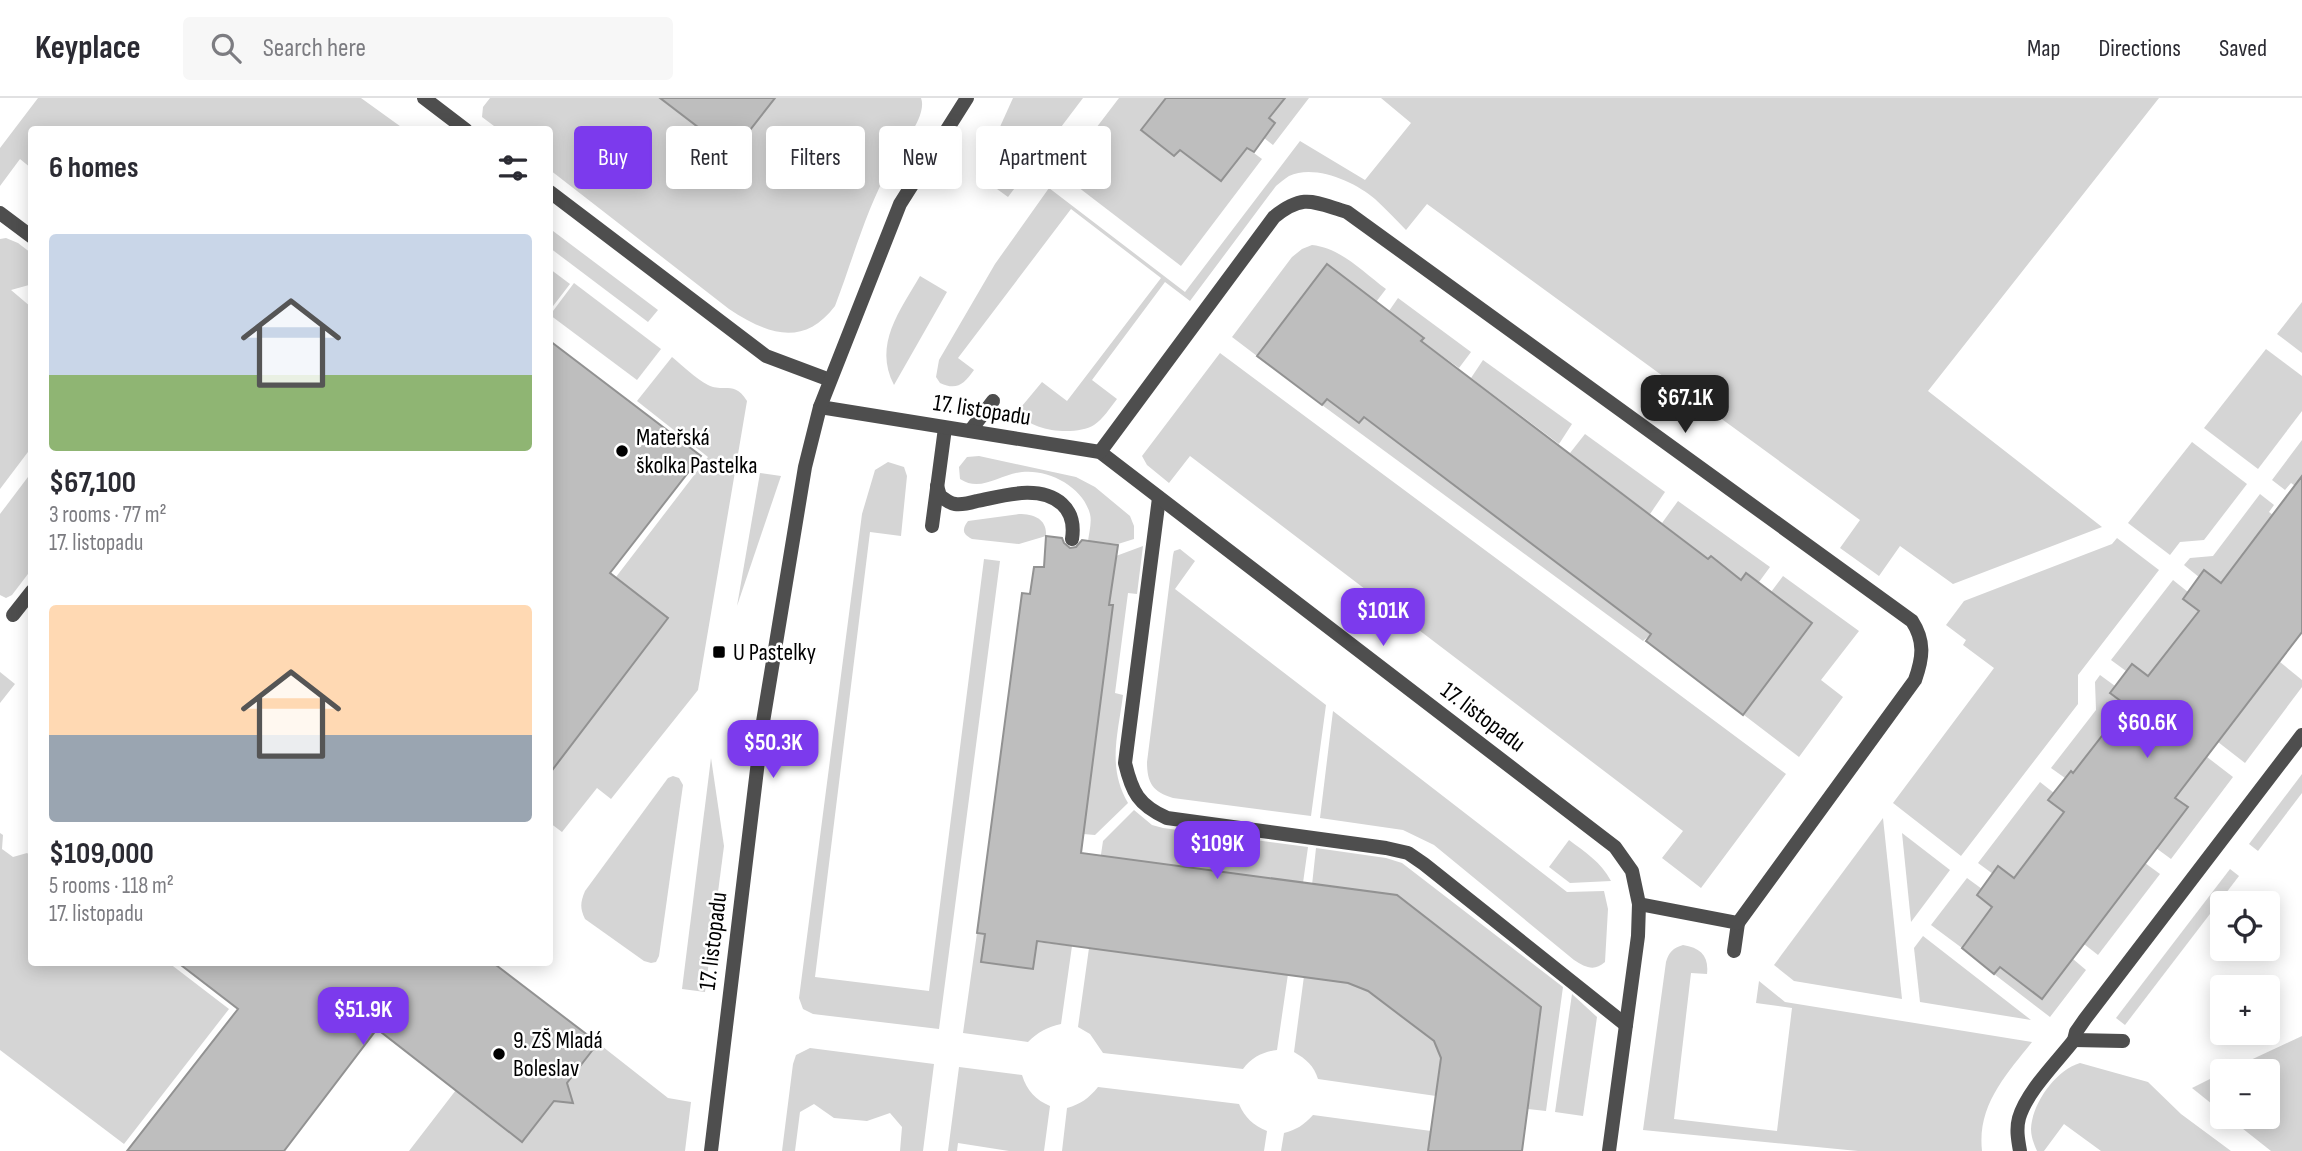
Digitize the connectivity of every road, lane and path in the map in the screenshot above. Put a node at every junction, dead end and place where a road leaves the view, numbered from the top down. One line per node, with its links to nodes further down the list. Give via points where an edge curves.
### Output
1 (424, 98): 3 (street)
2 (967, 98): 7 (street, 17. listopadu, via 900,204)
3 (461, 126)
4 (553, 194): 7 (street, via 766,356)
5 (0, 212): 6 (street)
6 (28, 234)
7 (830, 380): 9 (street, 17. listopadu)
8 (993, 401): 11 (street)
9 (820, 407): 10 (street, 17. listopadu); 26 (street, 17. listopadu, via 805,467 762,728)
10 (945, 428): 11 (street, 17. listopadu); 13 (street)
11 (970, 431): 12 (street, 17. listopadu)
12 (1100, 452): 14 (street, 17. listopadu); 21 (street, via 1274,217 1289,205 1307,200 1347,212 1912,621 1923,649 1915,680)
13 (937, 486): 15 (street); 16 (street, via 940,496 956,504 1023,493 1052,497 1071,516)
14 (1159, 498): 20 (street, 17. listopadu, via 1615,847 1632,871); 23 (street, via 1125,763 1139,800 1167,818 1408,853)
15 (932, 526)
16 (1072, 539)
17 (28, 596): 18 (street)
18 (13, 615)
19 (2302, 734): 24 (street, via 2085,1019)
20 (1639, 904): 21 (street); 23 (street, 17. listopadu)
21 (1738, 923): 22 (street)
22 (1734, 951)
23 (1626, 1025): 27 (street, 17. listopadu)
24 (2074, 1040): 25 (street); 28 (street, via 2026,1100 2019,1118)
25 (2123, 1041)
26 (711, 1151)
27 (1609, 1151)
28 (2020, 1151)

